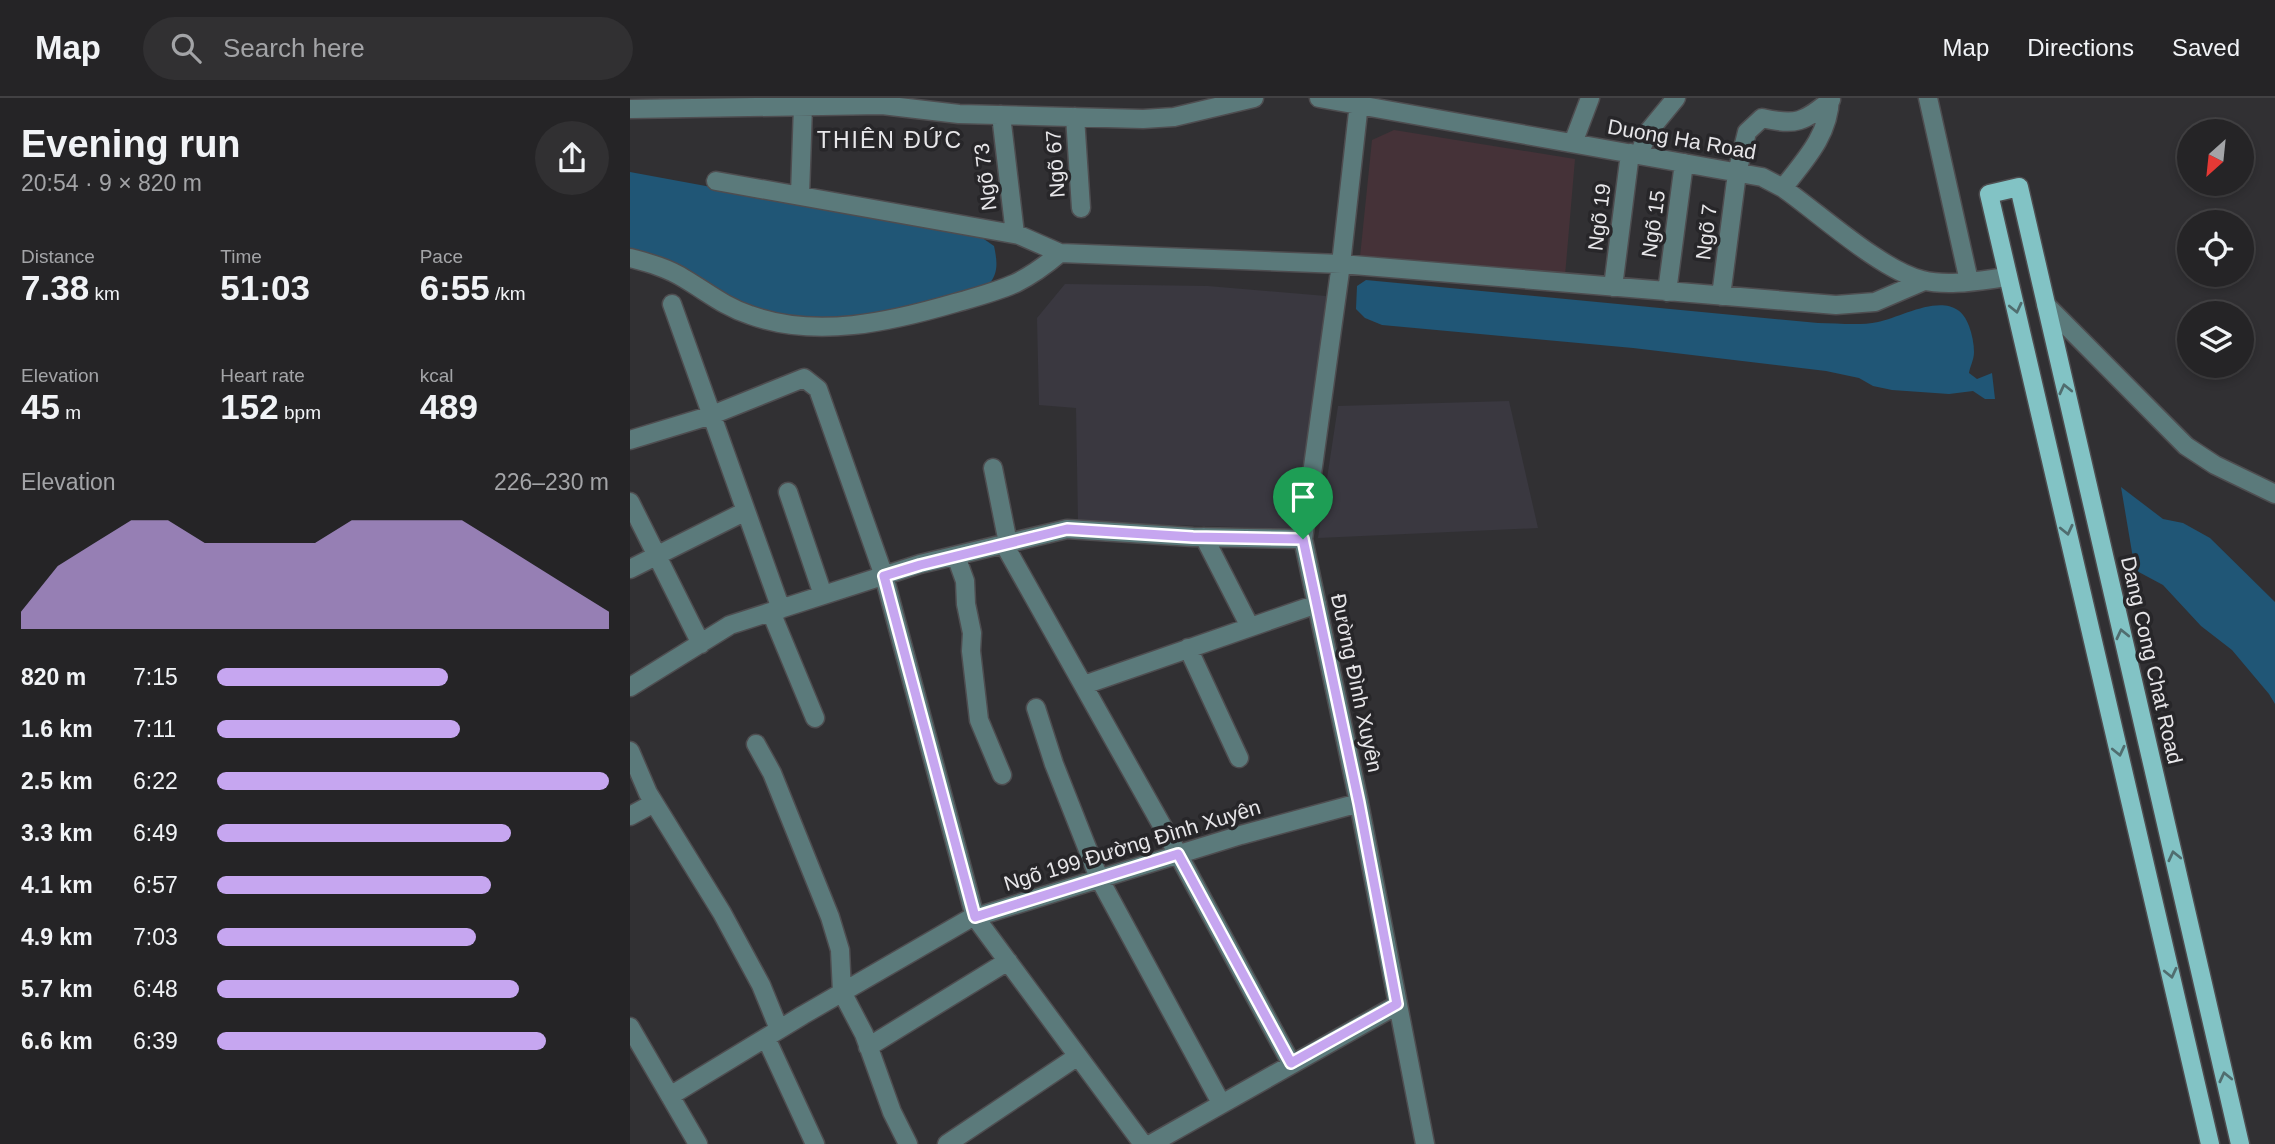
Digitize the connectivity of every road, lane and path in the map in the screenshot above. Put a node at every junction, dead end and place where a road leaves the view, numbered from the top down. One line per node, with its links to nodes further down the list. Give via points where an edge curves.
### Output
1 (1254, 98): 7 (street)
2 (1319, 98): 8 (street, Duong Ha Road)
3 (1590, 98): 16 (street)
4 (1676, 98): 17 (street, Ngõ 19)
5 (1928, 98): 30 (street)
6 (1830, 99): 19 (street, Ngõ 7, via 1806,120 1783,123 1762,118 1747,132); 21 (street, via 1821,137)
7 (1232, 101): 15 (street, via 1174,117)
8 (1348, 101): 16 (street, Duong Ha Road); 27 (street, Đường Đình Xuyên)
9 (768, 102): 11 (street); 12 (street)
10 (900, 102): 12 (street); 14 (street, via 959,114)
11 (699, 103): 13 (street)
12 (803, 106): 22 (street)
13 (630, 109)
14 (1001, 115): 15 (street); 24 (street, Ngõ 73)
15 (1075, 117): 23 (street, Ngõ 67)
16 (1573, 143): 17 (street, Duong Ha Road)
17 (1634, 154): 18 (street, Duong Ha Road); 31 (street, Ngõ 19)
18 (1684, 163): 19 (street, Duong Ha Road); 32 (street, Ngõ 15)
19 (1737, 173): 21 (street, Duong Ha Road, via 1762,177); 33 (street, Ngõ 7)
20 (716, 181): 22 (street)
21 (1783, 188): 29 (street, Duong Ha Road, via 1881,260)
22 (800, 195): 24 (street)
23 (1081, 208)
24 (1015, 234): 25 (street)
25 (1060, 253): 26 (street, via 1040,270 988,294 890,321 817,326 752,316 657,265); 27 (street)
26 (630, 258)
27 (1341, 264): 31 (street); 46 (street, Đường Đình Xuyên)
28 (2008, 277): 30 (street, Duong Ha Road); 35 (main road, Dang Cong Chat Road, via 1989,194 2019,187); 38 (main road, one-way to 38)
29 (1924, 281): 30 (street, Duong Ha Road); 33 (street, via 1892,297 1857,304)
30 (1969, 281)
31 (1613, 287): 32 (street)
32 (1667, 292): 33 (street)
33 (1721, 296)
34 (672, 304): 36 (street)
35 (2046, 305): 37 (main road, Dang Cong Chat Road, one-way to 35); 42 (street, via 2186,446)
36 (712, 415): 39 (street); 44 (street); 51 (street, via 804,378 818,389)
37 (2072, 417): 38 (main road); 90 (main road, Dang Cong Chat Road, one-way to 37)
38 (2042, 422): 89 (main road, one-way to 89)
39 (630, 440)
40 (993, 468): 47 (street)
41 (788, 492): 52 (street)
42 (2275, 494)
43 (630, 502): 48 (street)
44 (746, 511): 48 (street); 54 (street)
45 (1204, 537): 46 (street); 47 (street, via 1067,529); 55 (street)
46 (1303, 539): 53 (street, Đường Đình Xuyên)
47 (1006, 544): 49 (street); 58 (street)
48 (656, 554): 50 (street); 56 (street)
49 (956, 556): 51 (street); 65 (street, via 965,581 979,720)
50 (630, 569)
51 (884, 576): 52 (street); 71 (street)
52 (823, 596): 54 (street)
53 (1317, 604): 57 (street); 67 (street, Đường Đình Xuyên)
54 (776, 610): 56 (street, via 730,625); 61 (street)
55 (1247, 621)
56 (701, 644): 59 (street)
57 (1188, 648): 58 (street); 64 (street)
58 (1084, 685): 69 (street)
59 (630, 687)
60 (1036, 708): 70 (street)
61 (814, 718)
62 (756, 744): 73 (street, via 830,917 840,950)
63 (630, 751): 66 (street)
64 (1239, 758)
65 (1002, 775)
66 (654, 803): 68 (street); 76 (street, via 761,985)
67 (1359, 803): 69 (street, Ngõ 199 Đường Đình Xuyên); 74 (street, Đường Đình Xuyên)
68 (630, 816)
69 (1178, 854): 70 (street, Ngõ 199 Đường Đình Xuyên); 79 (street)
70 (1098, 878): 71 (street, Ngõ 199 Đường Đình Xuyên); 81 (street)
71 (975, 917): 72 (street); 73 (street, Ngõ 199 Đường Đình Xuyên)
72 (1008, 961): 77 (street); 78 (street)
73 (842, 992): 76 (street, Ngõ 199 Đường Đình Xuyên); 77 (street)
74 (1397, 1004): 79 (street); 88 (street, Đường Đình Xuyên)
75 (630, 1027): 80 (street)
76 (773, 1034): 80 (street, Ngõ 199 Đường Đình Xuyên); 83 (street)
77 (868, 1047): 84 (street)
78 (1078, 1056): 85 (street); 86 (street)
79 (1291, 1063): 81 (street)
80 (670, 1096): 82 (street)
81 (1221, 1103): 87 (street)
82 (698, 1144)
83 (815, 1144)
84 (908, 1144)
85 (947, 1144)
86 (1143, 1144)
87 (1151, 1144)
88 (1424, 1144)
89 (2210, 1144)
90 (2240, 1144)

